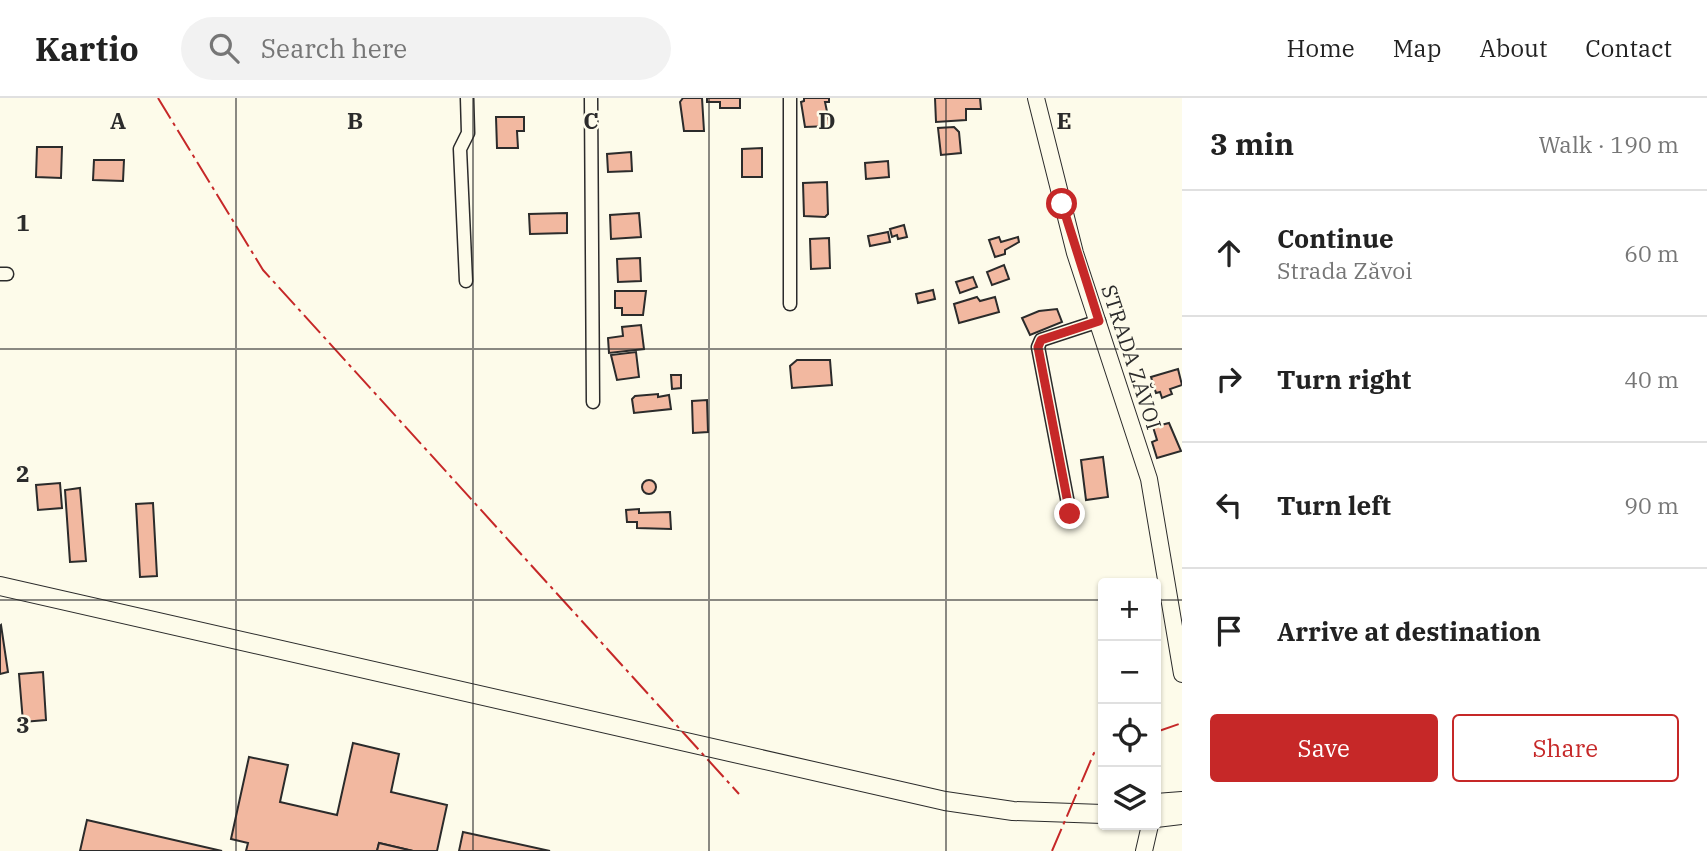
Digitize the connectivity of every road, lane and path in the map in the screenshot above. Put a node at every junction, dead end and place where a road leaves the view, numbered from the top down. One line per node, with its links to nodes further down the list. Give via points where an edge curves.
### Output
1 (467, 98): 5 (street, via 468,133 460,149)
2 (591, 98): 8 (street)
3 (790, 98): 6 (street)
4 (1036, 98): 7 (street, STRADA ZĂVOI, via 1075,253)
5 (466, 282)
6 (790, 304)
7 (1099, 321): 9 (street, via 1041,340 1038,347); 11 (street, STRADA ZĂVOI, via 1149,479)
8 (593, 402)
9 (1070, 514)
10 (0, 586): 14 (main road, via 945,801 1013,811)
11 (1182, 674)
12 (1182, 801): 13 (main road)
13 (1161, 803)
14 (1098, 814)
15 (1182, 816): 16 (main road)
16 (1161, 818)
17 (1149, 830): 18 (street)
18 (1144, 851)

